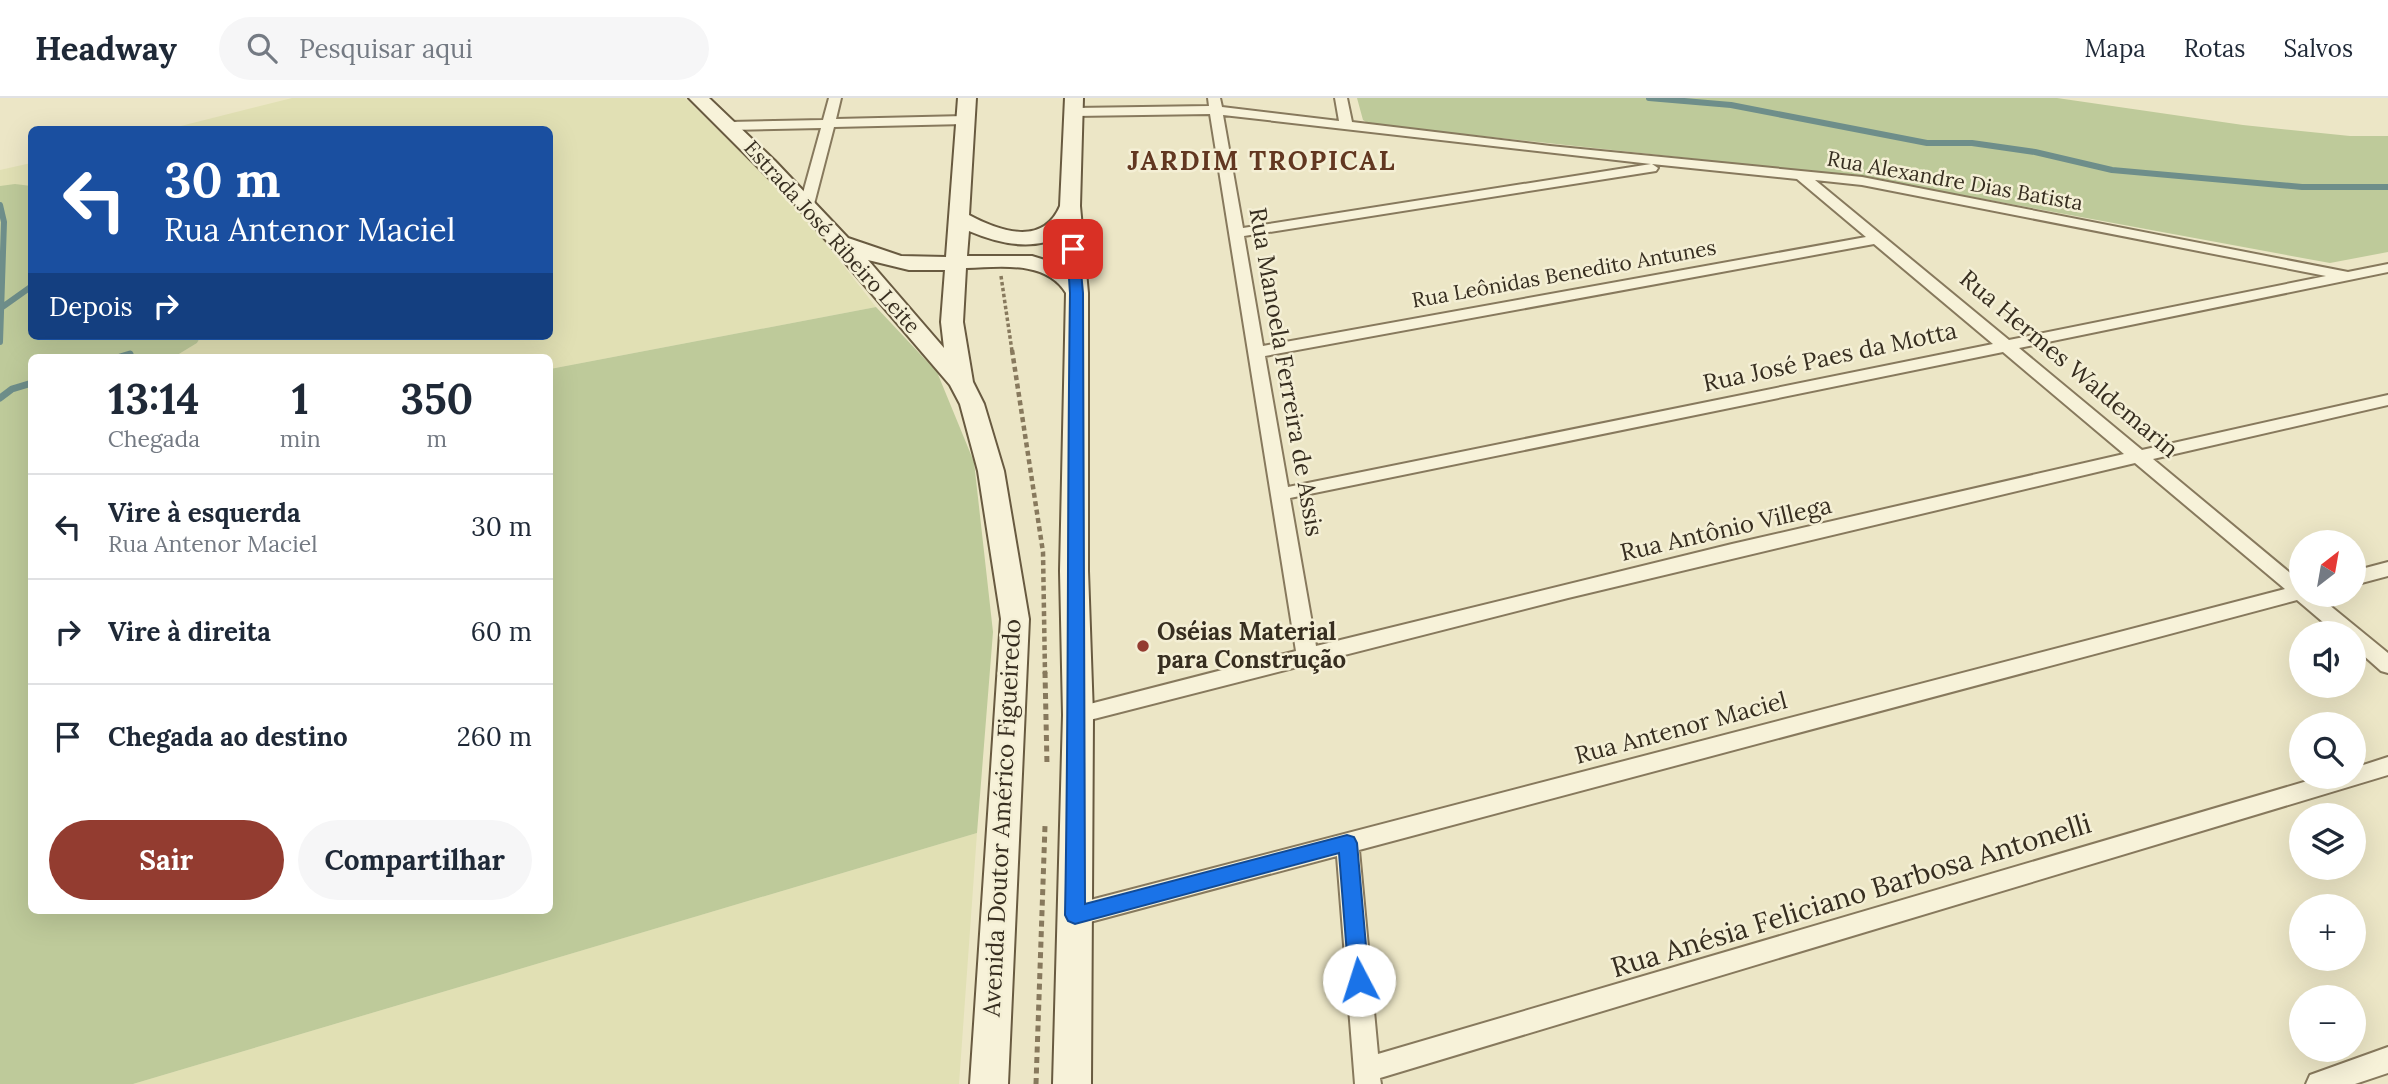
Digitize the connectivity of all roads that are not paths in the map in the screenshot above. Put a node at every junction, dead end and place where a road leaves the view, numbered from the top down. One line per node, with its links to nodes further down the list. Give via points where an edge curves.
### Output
1 (835, 98): 8 (street)
2 (967, 98): 7 (main road, Avenida Doutor Américo Figueiredo)
3 (1341, 98): 10 (street)
4 (704, 101): 9 (main road, Estrada José Ribeiro Leite)
5 (1215, 104): 6 (street, Rua Alexandre Dias Batista); 10 (street, Rua Alexandre Dias Batista); 18 (street, Rua Manoela Ferreira de Assis)
6 (1074, 105): 16 (main road)
7 (965, 120): 8 (street); 17 (main road, Avenida Doutor Américo Figueiredo)
8 (828, 123): 9 (street); 15 (street)
9 (730, 126): 15 (main road, Estrada José Ribeiro Leite)
10 (1346, 127): 11 (street, Rua Alexandre Dias Batista)
11 (1550, 150): 12 (street, Rua Alexandre Dias Batista); 14 (street, via 1571,161)
12 (1680, 163): 13 (street, Rua Alexandre Dias Batista); 14 (street)
13 (1804, 177): 19 (street, Rua Hermes Waldemarin); 21 (street, Rua Alexandre Dias Batista, via 1862,181)
14 (1572, 180): 18 (street)
15 (807, 204): 20 (main road, Estrada José Ribeiro Leite)
16 (1070, 206): 17 (main road, via 1068,217 1059,226 1033,237 990,234); 27 (main road)
17 (957, 217): 22 (main road, Avenida Doutor Américo Figueiredo)
18 (1237, 233): 30 (street, Rua Manoela Ferreira de Assis)
19 (1878, 239): 29 (street, Rua Hermes Waldemarin); 30 (street, Rua Leônidas Benedito Antunes)
20 (842, 242): 22 (main road, via 898,262); 31 (main road, Estrada José Ribeiro Leite)
21 (2225, 251): 25 (street, Rua Alexandre Dias Batista); 26 (street, Rua Alexandre Dias Batista)
22 (956, 264): 23 (main road); 28 (main road, Avenida Doutor Américo Figueiredo)
23 (1028, 264): 27 (main road, via 1067,276); 28 (main road, via 984,273)
24 (2388, 268): 25 (street, Rua José Paes da Motta)
25 (2348, 276): 26 (street, Rua José Paes da Motta)
26 (2262, 281): 29 (street, Rua José Paes da Motta)
27 (1077, 293): 44 (main road, via 1074,571)
28 (955, 294): 31 (main road, Avenida Doutor Américo Figueiredo, via 952,322)
29 (2006, 346): 33 (street, Rua Hermes Waldemarin); 34 (street, Rua José Paes da Motta)
30 (1258, 352): 34 (street, Rua Manoela Ferreira de Assis)
31 (961, 382): 52 (main road, Avenida Doutor Américo Figueiredo, via 991,471 1015,619)
32 (2388, 400): 33 (street, Rua Antônio Villega)
33 (2138, 456): 37 (street, Rua Hermes Waldemarin); 42 (street, Rua Antônio Villega)
34 (1282, 494): 42 (street, Rua Manoela Ferreira de Assis)
35 (2388, 569): 36 (street)
36 (2366, 575)
37 (2289, 582)
38 (2289, 596): 48 (street, Rua Antenor Maciel)
39 (2319, 607): 40 (street, Rua Hermes Waldemarin)
40 (2335, 621)
41 (2366, 647): 43 (street, Rua Hermes Waldemarin)
42 (1307, 654): 44 (street, Rua Antônio Villega)
43 (2388, 665)
44 (1078, 715): 49 (main road)
45 (2388, 766): 46 (street, Rua Anésia Feliciano Barbosa Antonelli)
46 (2366, 773)
47 (2314, 789): 51 (street, Rua Anésia Feliciano Barbosa Antonelli)
48 (1347, 843): 49 (street, Rua Antenor Maciel); 51 (street)
49 (1075, 915): 53 (main road)
50 (2388, 1060): 54 (street)
51 (1367, 1077)
52 (989, 1084)
53 (1072, 1084)
54 (2319, 1084)

